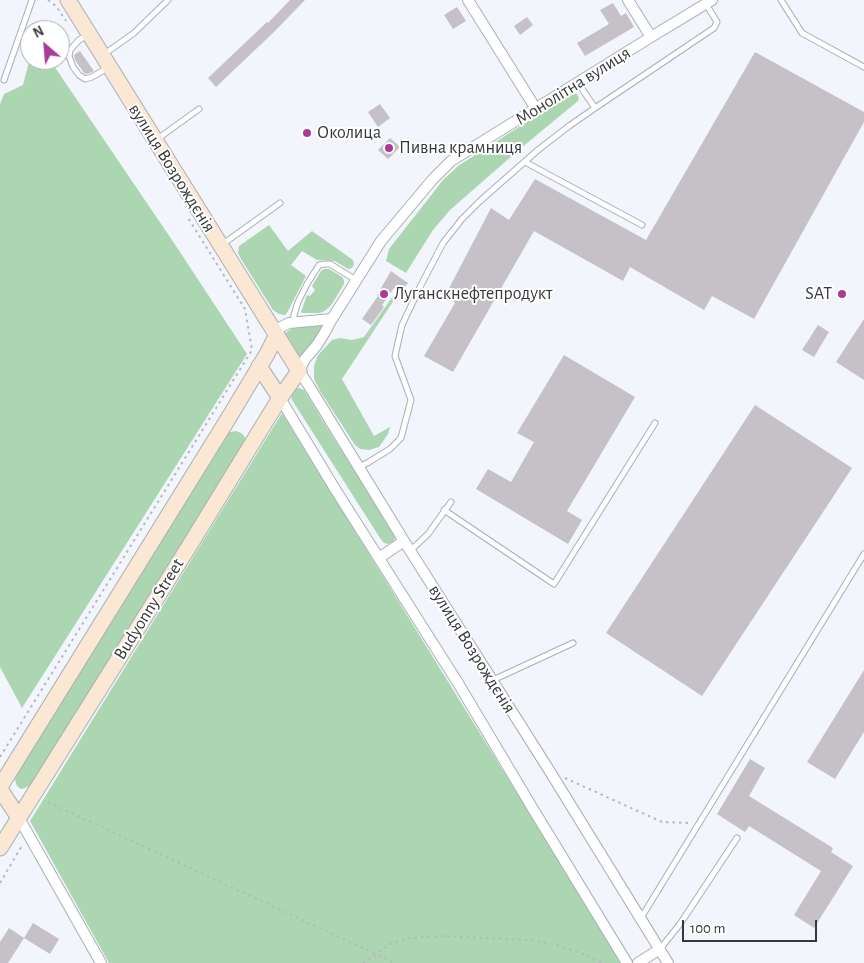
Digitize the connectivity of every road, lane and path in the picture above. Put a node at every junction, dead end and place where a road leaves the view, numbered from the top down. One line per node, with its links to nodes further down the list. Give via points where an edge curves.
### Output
1 (32, 0): 13 (lane)
2 (48, 0): 9 (path)
3 (68, 0): 9 (main road, вулиця Возрождєнія)
4 (168, 0): 11 (lane)
5 (468, 0): 17 (street)
6 (628, 0): 10 (street)
7 (781, 0): 12 (lane, via 802,33)
8 (709, 2): 10 (street, Монолітна вулиця); 15 (lane, via 717,22 714,28)
9 (84, 37): 11 (main road, вулиця Возрождєнія); 11 (lane, via 70,50 69,56 79,75 85,79 92,77)
10 (651, 37): 14 (street, Монолітна вулиця)
11 (106, 61): 18 (main road, вулиця Возрождєнія)
12 (864, 67)
13 (4, 80)
14 (578, 82): 15 (lane); 17 (street, Монолітна вулиця)
15 (595, 108): 19 (lane)
16 (199, 109): 18 (lane)
17 (536, 110): 24 (street, Монолітна вулиця, via 443,169 381,241)
18 (156, 141): 23 (main road, вулиця Возрождєнія)
19 (525, 162): 22 (lane); 32 (lane, via 480,201 443,243 402,325 395,356 411,400 401,438 390,449)
20 (280, 203): 23 (lane)
21 (187, 216): 41 (path, via 245,309 252,350)
22 (642, 225)
23 (220, 246): 27 (main road, вулиця Возрождєнія)
24 (356, 281): 25 (street, Монолітна вулиця); 26 (lane, via 330,264 319,266 306,284)
25 (332, 319): 26 (street); 29 (street, Монолітна вулиця)
26 (294, 322): 27 (street, via 284,324)
27 (275, 333): 28 (main road); 29 (main road, вулиця Возрождєнія)
28 (260, 366): 30 (main road, вулиця Возрождєнія); 43 (main road, Budyonny Street)
29 (299, 371): 30 (main road, Budyonny Street); 32 (street, вулиця Возрождєнія)
30 (280, 398): 38 (street, вулиця Возрождєнія); 45 (main road, Budyonny Street)
31 (655, 423): 34 (lane, via 554,584)
32 (358, 467): 35 (street, вулиця Возрождєнія)
33 (451, 502): 34 (lane)
34 (444, 510): 36 (lane, via 428,534)
35 (404, 541): 36 (street, вулиця Возрождєнія); 38 (street)
36 (410, 551): 40 (street, вулиця Возрождєнія)
37 (864, 554): 46 (lane)
38 (379, 558): 58 (street, вулиця Возрождєнія)
39 (572, 643): 40 (lane)
40 (493, 680): 42 (street, вулиця Возрождєнія)
41 (0, 757)
42 (549, 770): 46 (path, via 662,822); 51 (street, вулиця Возрождєнія)
43 (0, 788): 45 (main road)
44 (48, 802): 53 (path)
45 (19, 818): 47 (street); 49 (main road, Budyonny Street)
46 (698, 823): 51 (lane)
47 (29, 834): 50 (path); 54 (street)
48 (737, 838): 52 (lane)
49 (0, 848)
50 (0, 883)
51 (640, 919): 52 (street, вулиця Возрождєнія)
52 (660, 949): 59 (street); 60 (street, вулиця Возрождєнія)
53 (376, 954): 55 (path); 56 (path); 57 (path, via 392,943 410,938 474,937 531,940 586,955)
54 (102, 963)
55 (363, 963)
56 (396, 963)
57 (600, 963)
58 (627, 963)
59 (638, 963)
60 (668, 963)

